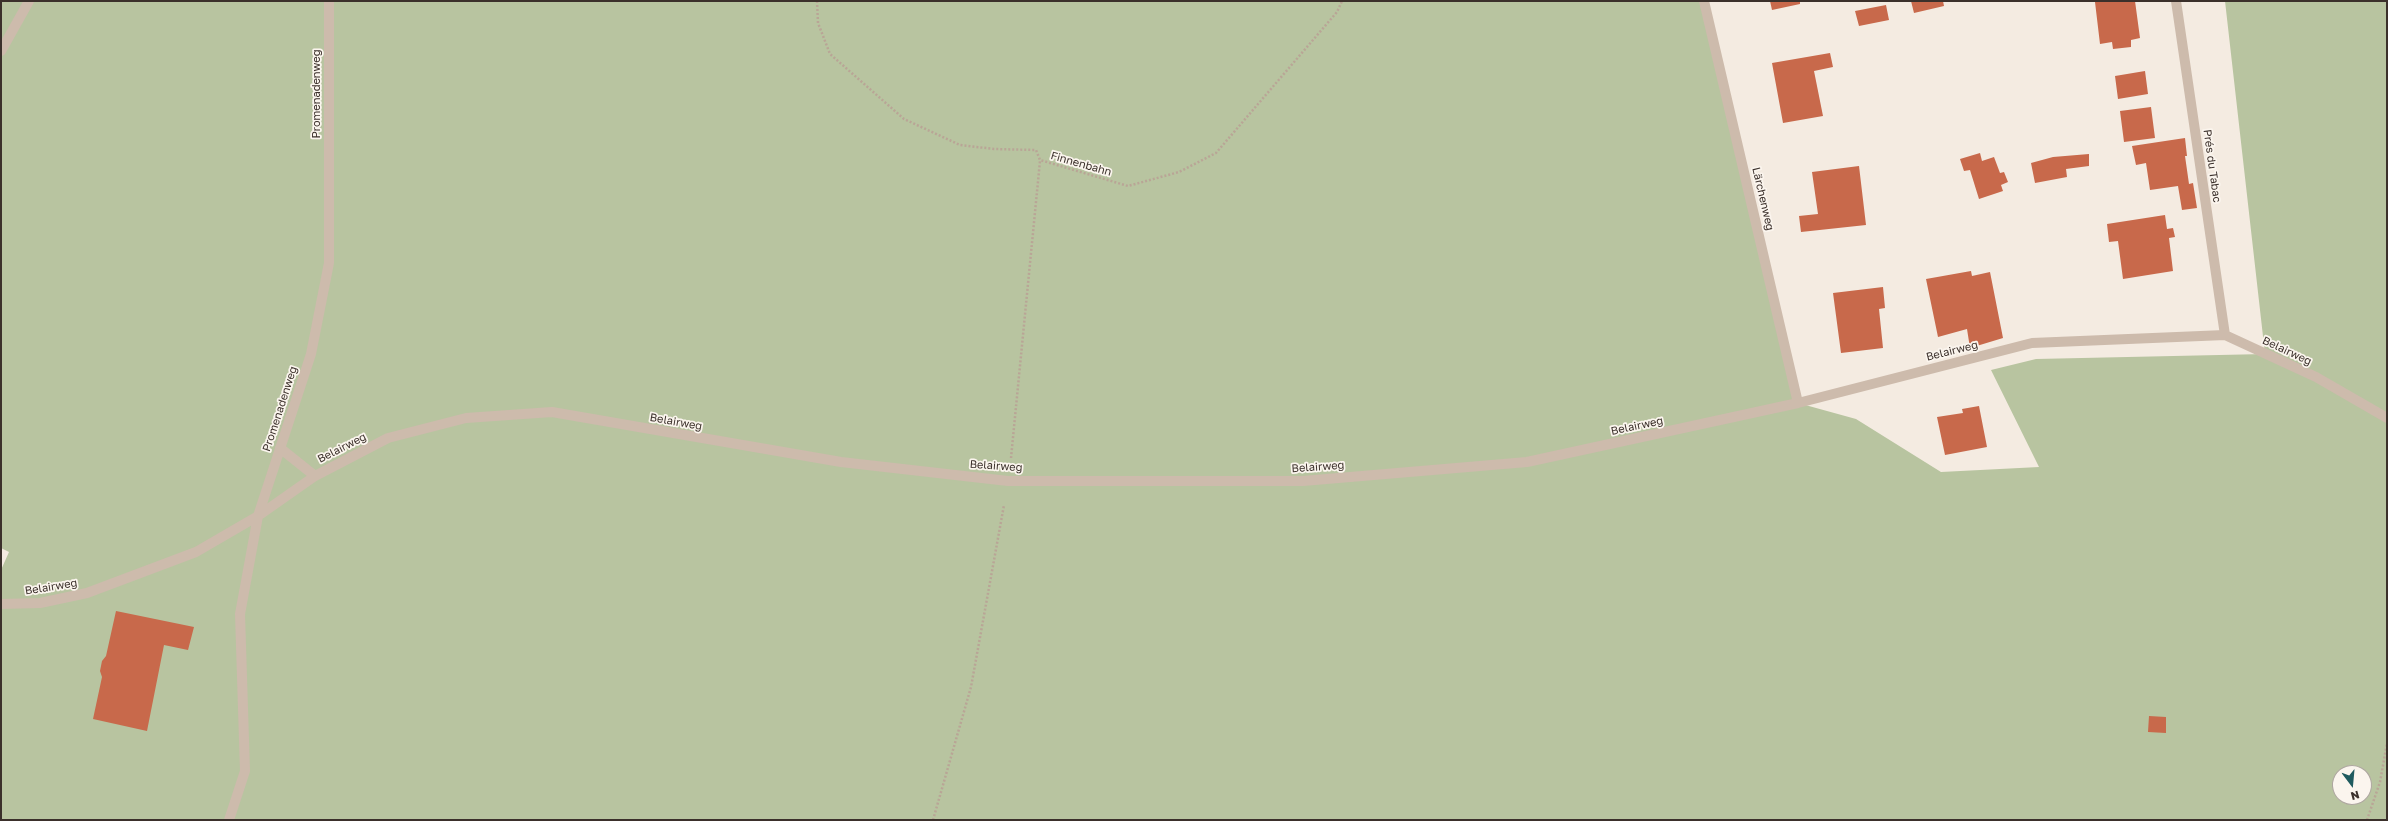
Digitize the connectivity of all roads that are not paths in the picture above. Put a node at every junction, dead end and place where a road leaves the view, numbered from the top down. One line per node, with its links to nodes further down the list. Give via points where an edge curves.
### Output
1 (29, 1): 5 (street)
2 (329, 1): 9 (street, Promenadenweg, via 329,263 311,354)
3 (1704, 1): 7 (street, Lärchenweg)
4 (2176, 1): 6 (street, Prés du Tabac)
5 (1, 51)
6 (2225, 335): 7 (street, Belairweg, via 2032,343); 8 (street, Belairweg, via 2316,377)
7 (1798, 403): 10 (street, Belairweg, via 1526,462 1303,481 1008,481 841,462 552,412 466,418 388,438)
8 (2387, 418)
9 (280, 448): 10 (street, Belairweg); 11 (street, Promenadenweg)
10 (315, 476): 11 (street, Belairweg)
11 (258, 516): 12 (street, Belairweg, via 196,552 87,593 40,603); 13 (street, Promenadenweg, via 240,614 245,771)
12 (1, 604)
13 (229, 820)

